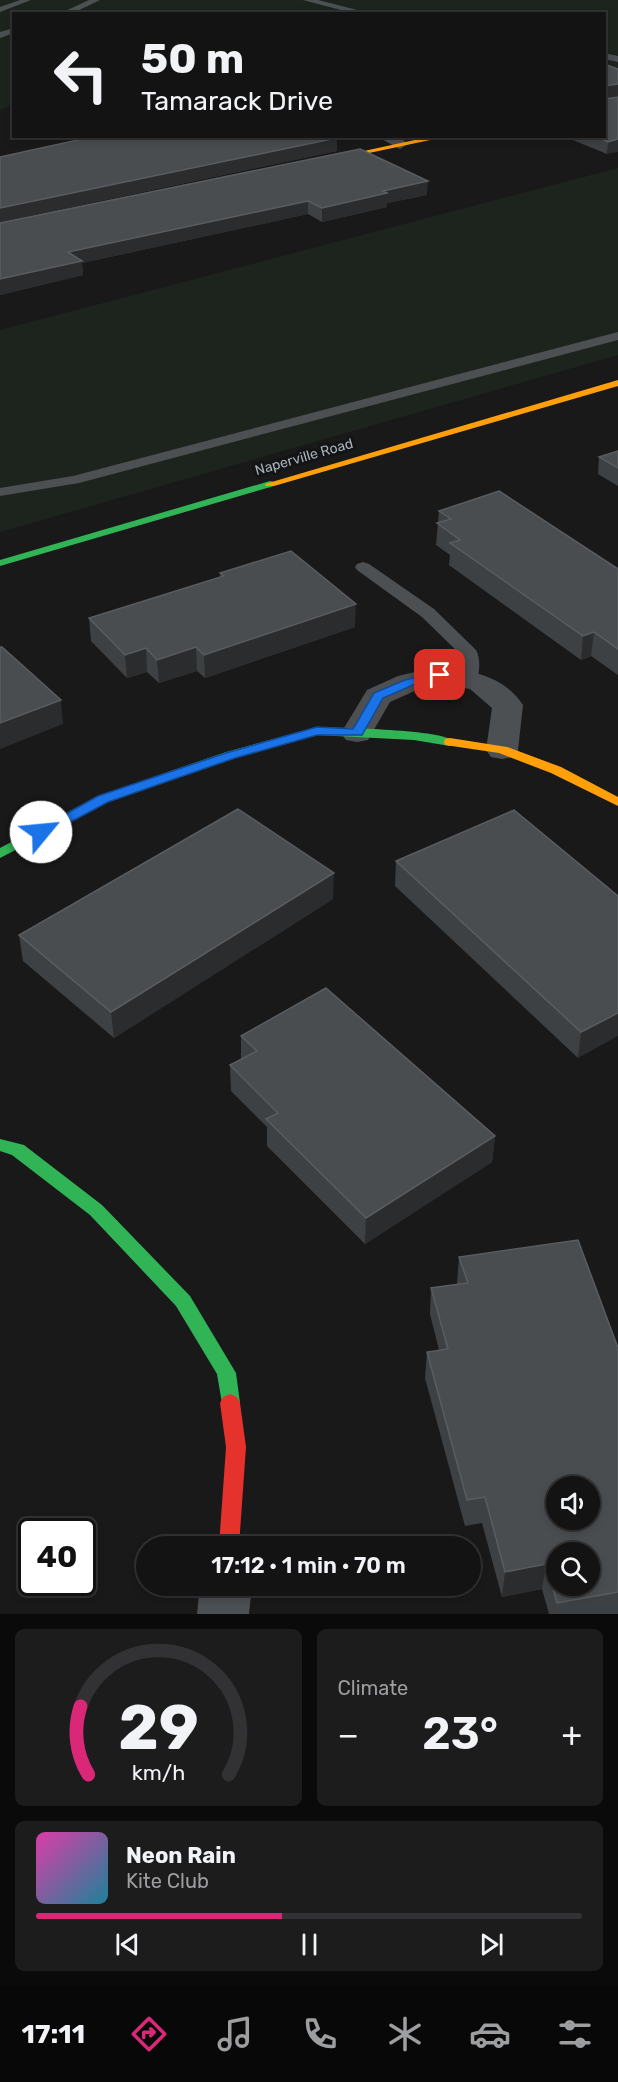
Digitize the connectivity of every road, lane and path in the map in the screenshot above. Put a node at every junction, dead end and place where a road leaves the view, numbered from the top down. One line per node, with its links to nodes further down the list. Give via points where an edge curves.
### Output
1 (27, 0): 4 (lane)
2 (96, 0): 5 (lane)
3 (307, 0): 6 (lane)
4 (0, 10)
5 (68, 12)
6 (360, 12)
7 (388, 138): 9 (street)
8 (434, 138): 9 (street)
9 (400, 144): 10 (street)
10 (309, 164)
11 (618, 336): 13 (lane, via 74,480)
12 (618, 383): 14 (street, Naperville Road)
13 (0, 492)
14 (0, 563)
15 (363, 567): 16 (lane, via 428,613 470,654)
16 (469, 680): 17 (street, via 440,675 409,682 378,696); 18 (street, via 479,682 508,705)
17 (357, 733): 18 (street, via 414,736); 20 (street, via 317,731 209,763 103,799)
18 (502, 750): 19 (street, via 556,770)
19 (618, 802)
20 (0, 854)
21 (0, 1145): 22 (street, via 18,1150 96,1210 183,1301 226,1373 236,1447)
22 (230, 1536)
23 (225, 1596): 24 (street)
24 (224, 1614)

